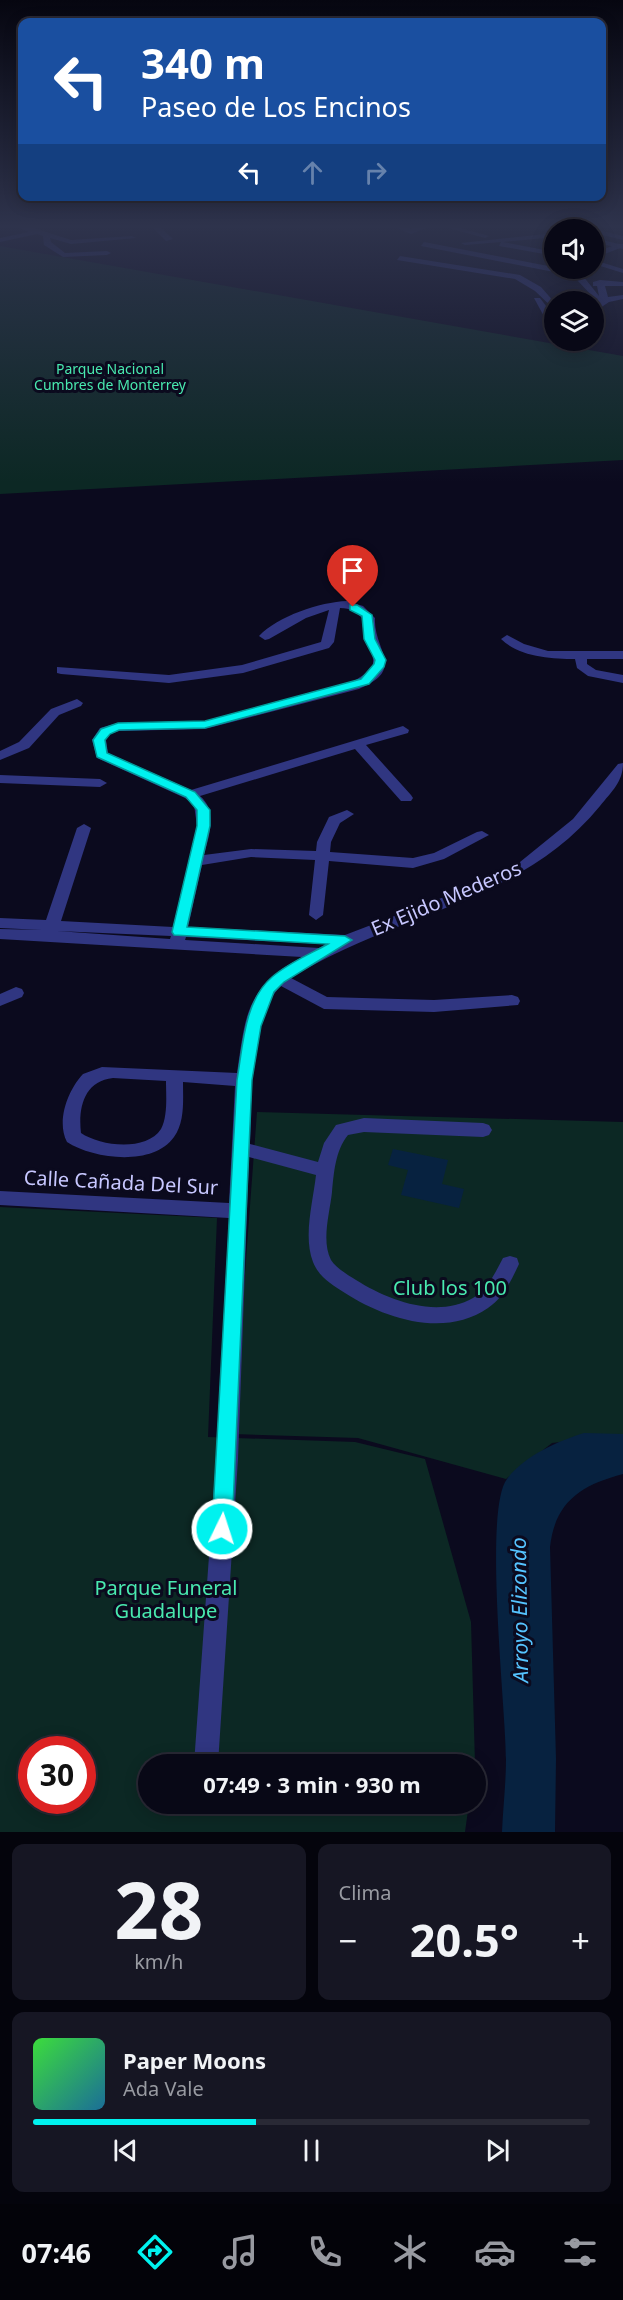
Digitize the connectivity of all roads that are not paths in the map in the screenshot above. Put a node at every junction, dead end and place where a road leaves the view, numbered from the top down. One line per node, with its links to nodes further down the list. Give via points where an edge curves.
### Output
1 (335, 606): 2 (street, via 314,609); 6 (street, via 325,645 243,669 169,679); 15 (street, via 353,607 369,618 369,639 381,660 365,681 205,725 126,726 112,728 100,736 102,755)
2 (265, 636)
3 (507, 639): 5 (street, via 534,651)
4 (623, 655): 5 (street)
5 (581, 656): 7 (street, via 581,665 592,673)
6 (62, 670)
7 (623, 679)
8 (77, 703): 11 (street, via 55,712 24,745)
9 (403, 730): 10 (street)
10 (359, 745): 15 (street); 16 (street)
11 (0, 756)
12 (623, 768): 27 (street, Ex Ejido Mederos, via 557,845 527,865 485,887)
13 (0, 779): 14 (street)
14 (100, 783)
15 (190, 795): 21 (street, via 201,804 204,817)
16 (406, 798)
17 (346, 814): 20 (street, via 329,826)
18 (84, 828): 24 (street)
19 (482, 835): 20 (street, via 439,856 412,863)
20 (322, 855): 21 (street, via 251,853); 22 (street)
21 (196, 861): 26 (street)
22 (316, 915)
23 (0, 923): 24 (street)
24 (50, 931): 25 (street); 26 (street)
25 (0, 934)
26 (178, 937): 27 (street); 28 (street)
27 (345, 940): 28 (street, Ex Ejido Mederos)
28 (320, 953): 29 (street, Ex Ejido Mederos)
29 (279, 978): 32 (street, via 324,1003 434,1006); 34 (street, Ex Ejido Mederos, via 261,1002)
30 (16, 993): 31 (street)
31 (0, 1000)
32 (512, 1001)
33 (175, 1076): 33 (street, via 171,1126 155,1144 129,1150 85,1144 73,1137 71,1128 78,1095 90,1077 113,1072); 34 (street)
34 (244, 1080): 36 (street, Ex Ejido Mederos)
35 (483, 1130): 37 (street, via 354,1126 337,1135)
36 (240, 1148): 37 (street); 39 (street, Ex Ejido Mederos)
37 (326, 1171): 40 (street, via 321,1258 326,1268 360,1294 399,1312 430,1317 457,1311 494,1295)
38 (0, 1198): 39 (street, Calle Cañada Del Sur)
39 (239, 1211): 41 (street, Ex Ejido Mederos)
40 (510, 1264)
41 (207, 1754)

